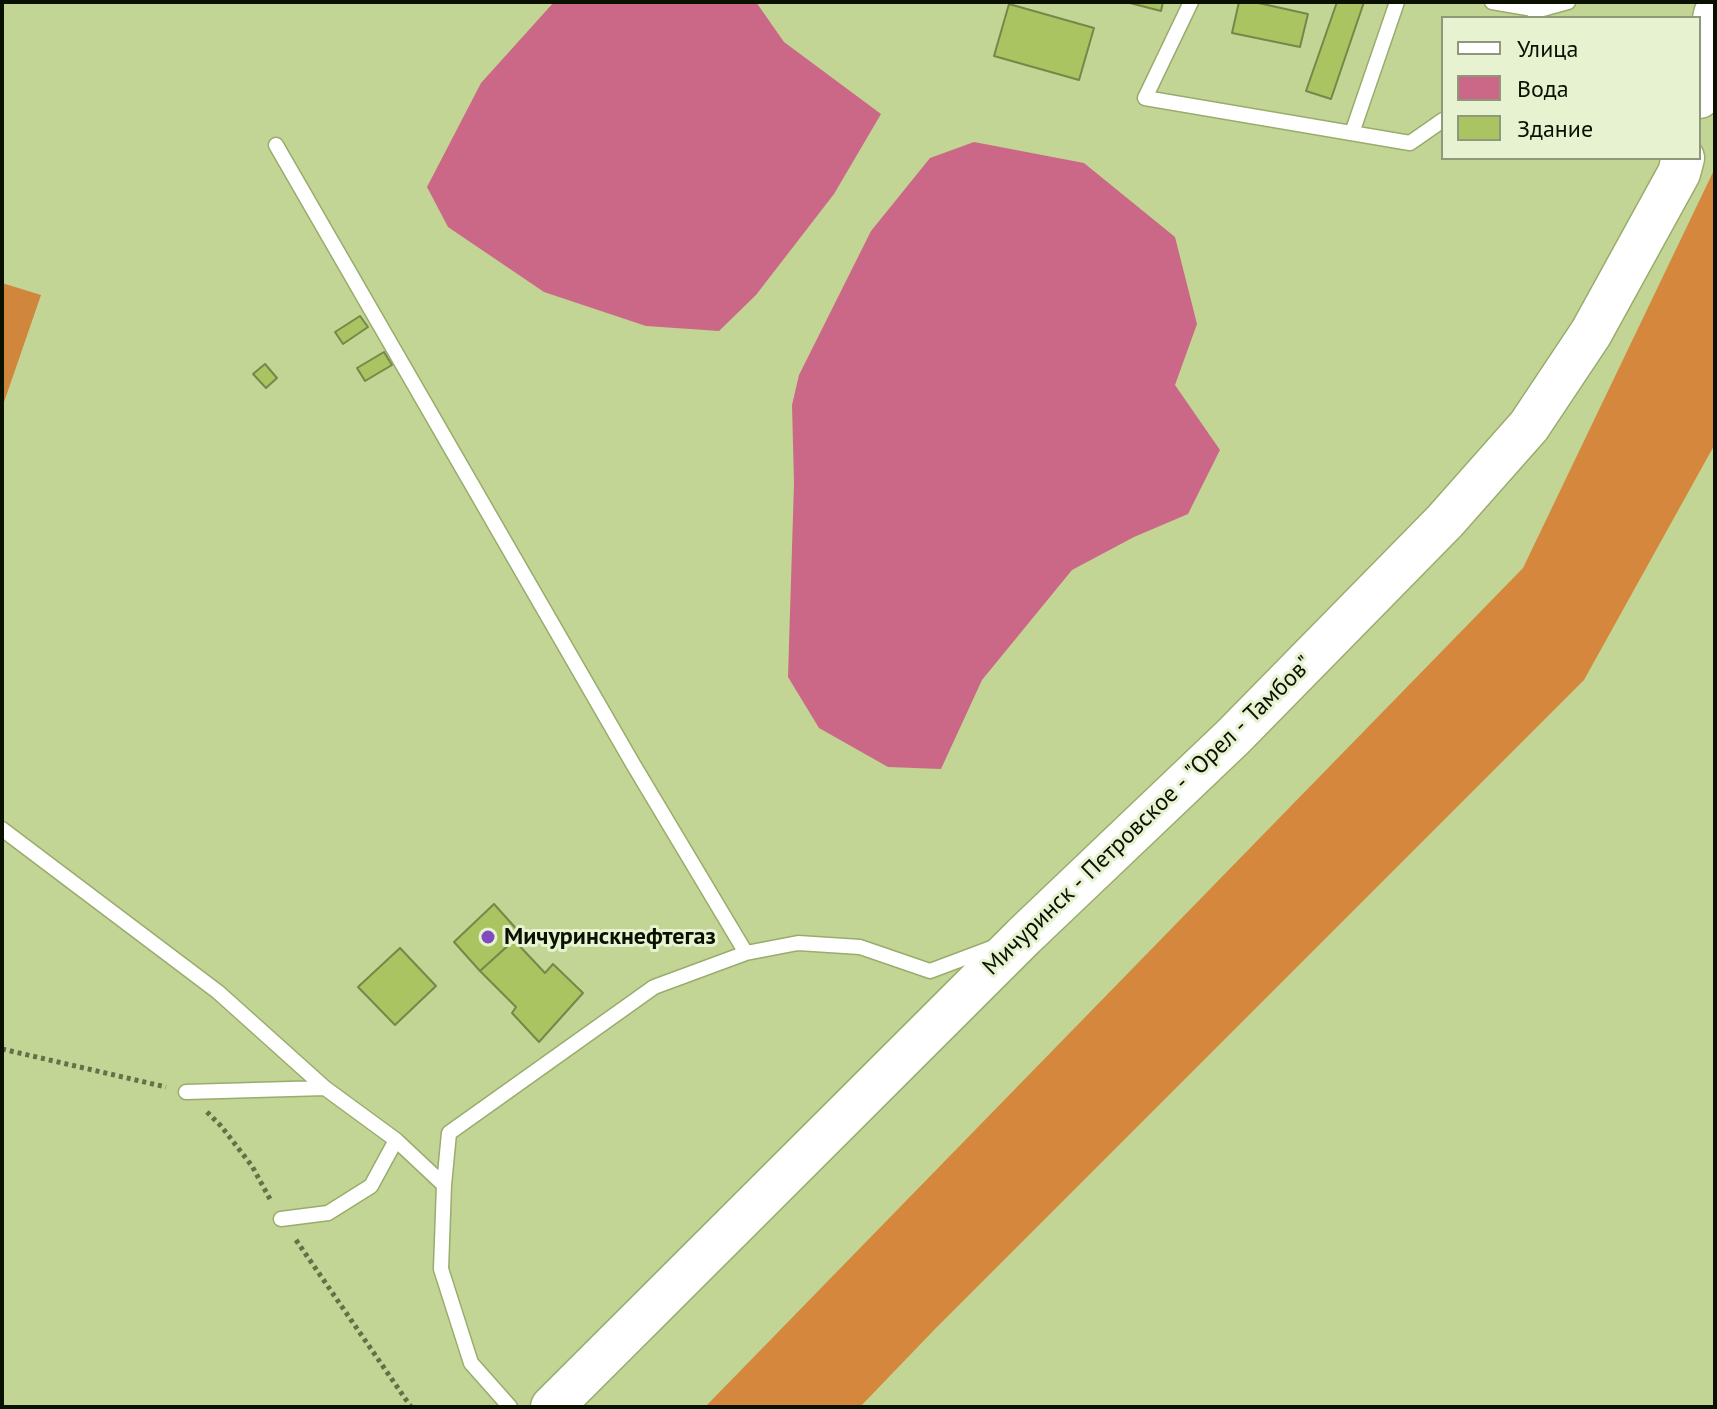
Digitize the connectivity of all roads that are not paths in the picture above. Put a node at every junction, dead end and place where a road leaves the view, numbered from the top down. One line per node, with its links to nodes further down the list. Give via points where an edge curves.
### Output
1 (1191, 2): 9 (lane, via 1145,98)
2 (1397, 2): 9 (lane)
3 (1492, 2): 5 (lane)
4 (1568, 2): 5 (lane)
5 (1536, 14)
6 (1715, 14): 7 (street)
7 (1701, 87)
8 (1441, 121): 9 (lane, via 1410,143)
9 (1352, 133)
10 (276, 145): 14 (lane)
11 (1681, 166): 13 (street, Мичуринск - Петровское - "Орел - Тамбов", via 1591,333 1529,426 1445,521 1233,737)
12 (2, 829): 15 (lane, via 218,992)
13 (1024, 936): 14 (lane, via 930,971 860,947 798,943); 21 (street, Мичуринск - Петровское - "Орел - Тамбов")
14 (746, 953): 18 (lane, via 654,987 449,1133)
15 (325, 1088): 16 (lane); 17 (lane)
16 (186, 1092)
17 (396, 1140): 18 (lane); 19 (lane, via 371,1186 328,1213)
18 (444, 1185): 20 (lane, via 441,1269 471,1363)
19 (281, 1219)
20 (510, 1407)
21 (552, 1407)

